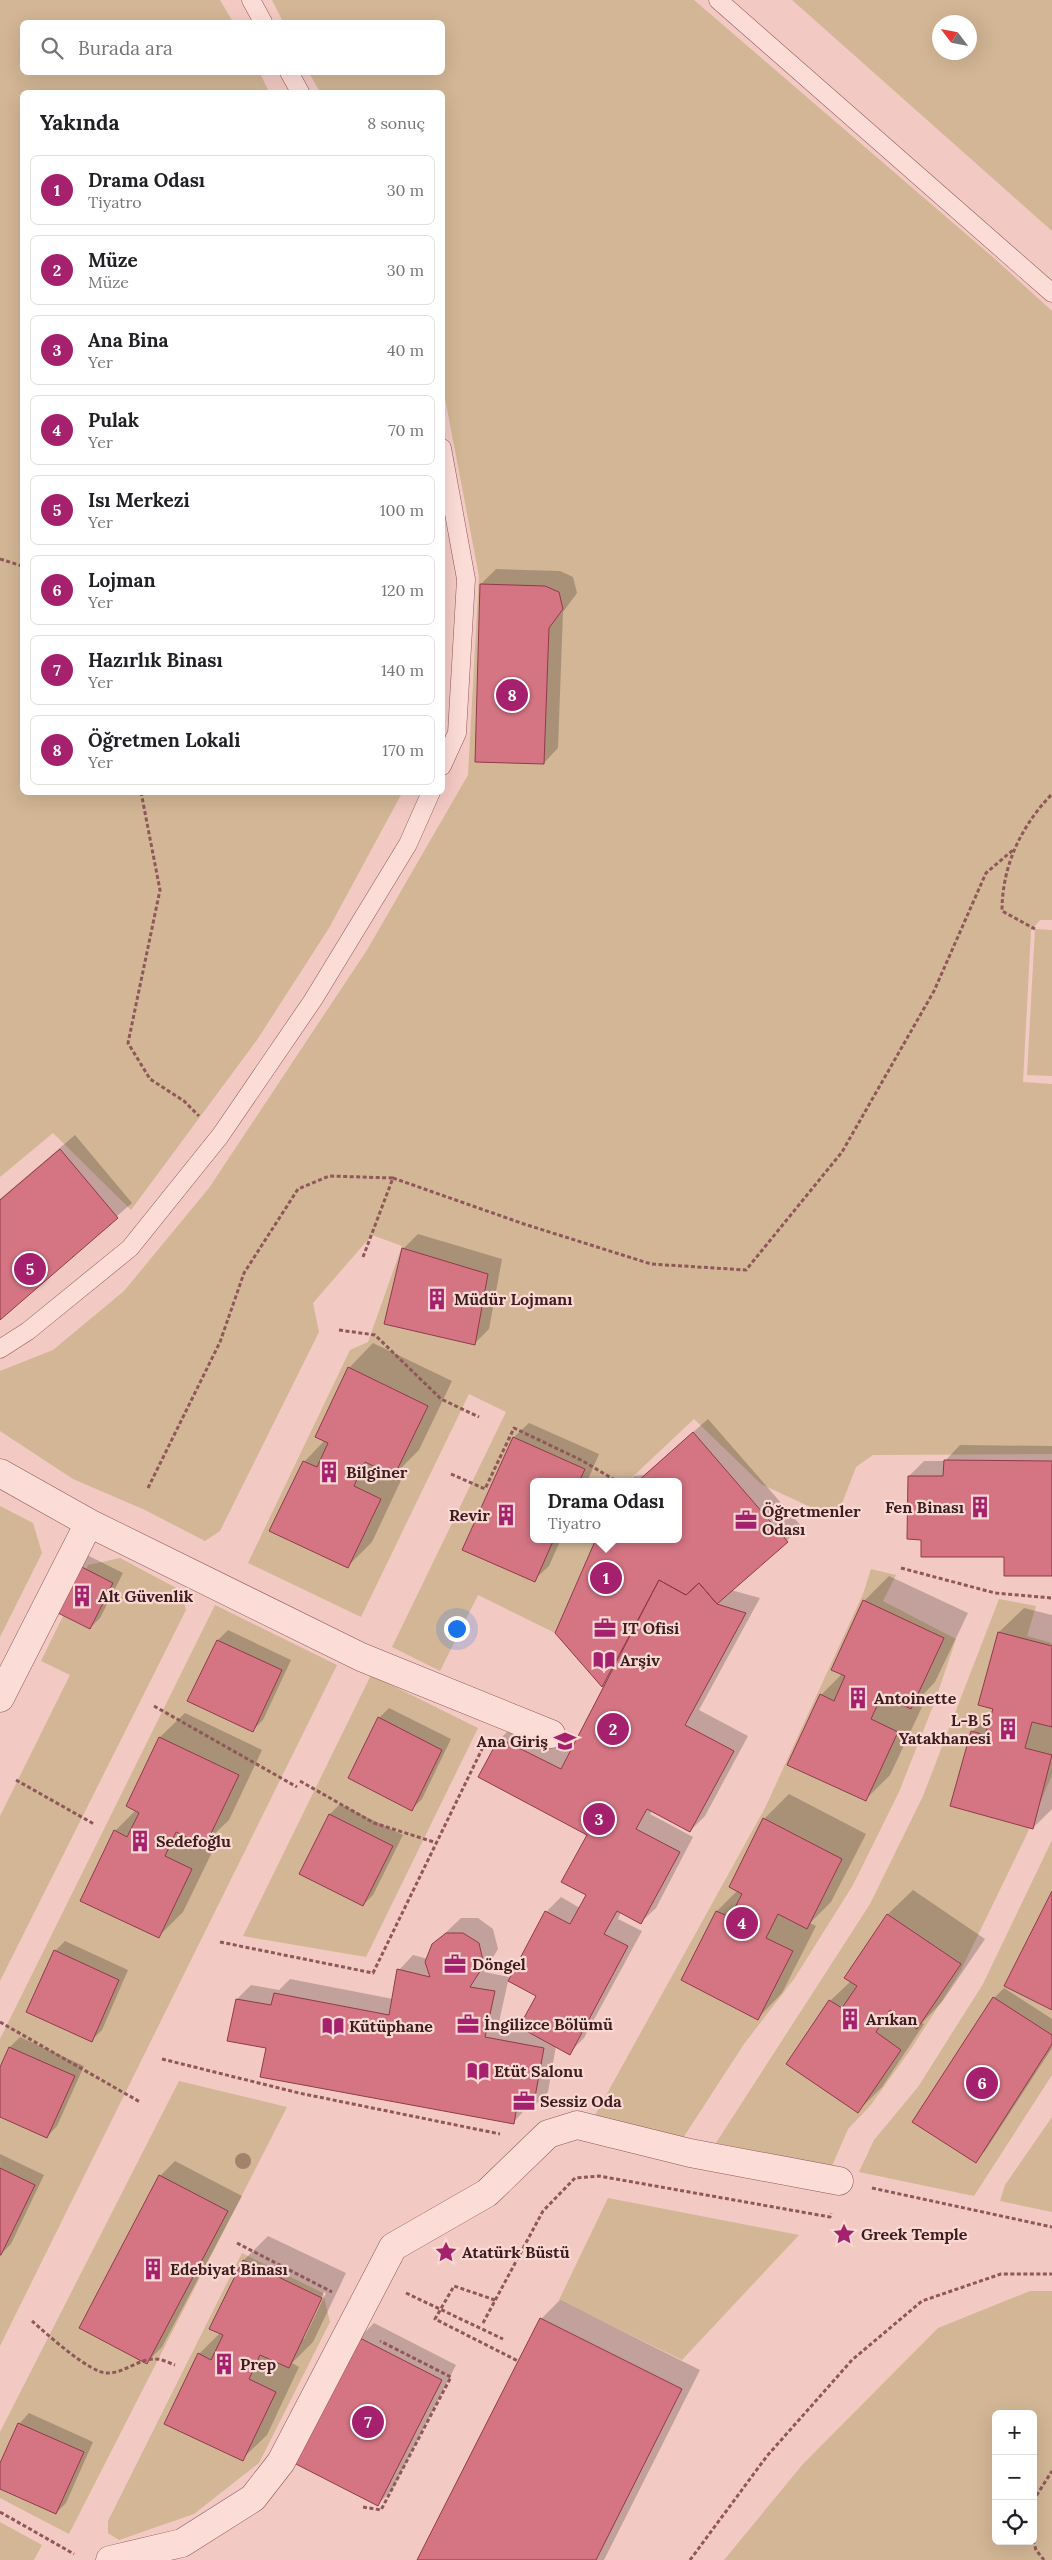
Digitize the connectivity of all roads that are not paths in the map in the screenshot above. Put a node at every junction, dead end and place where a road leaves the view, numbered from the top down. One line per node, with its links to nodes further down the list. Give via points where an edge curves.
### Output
1 (251, 0): 3 (lane)
2 (718, 0): 6 (lane)
3 (262, 20)
4 (291, 75): 5 (lane)
5 (299, 90)
6 (1052, 293)
7 (445, 464): 8 (lane, via 466,580 457,733)
8 (445, 759)
9 (430, 795): 10 (lane, via 408,844 313,1000 220,1136 130,1248 28,1331)
10 (0, 1349)
11 (0, 1473): 12 (street)
12 (89, 1523): 13 (street); 14 (street, via 361,1657)
13 (0, 1698)
14 (551, 1734)
15 (839, 2181): 16 (street, via 690,2153 577,2125 548,2134 487,2193 392,2247 281,2462 253,2498 182,2543)
16 (110, 2560)

